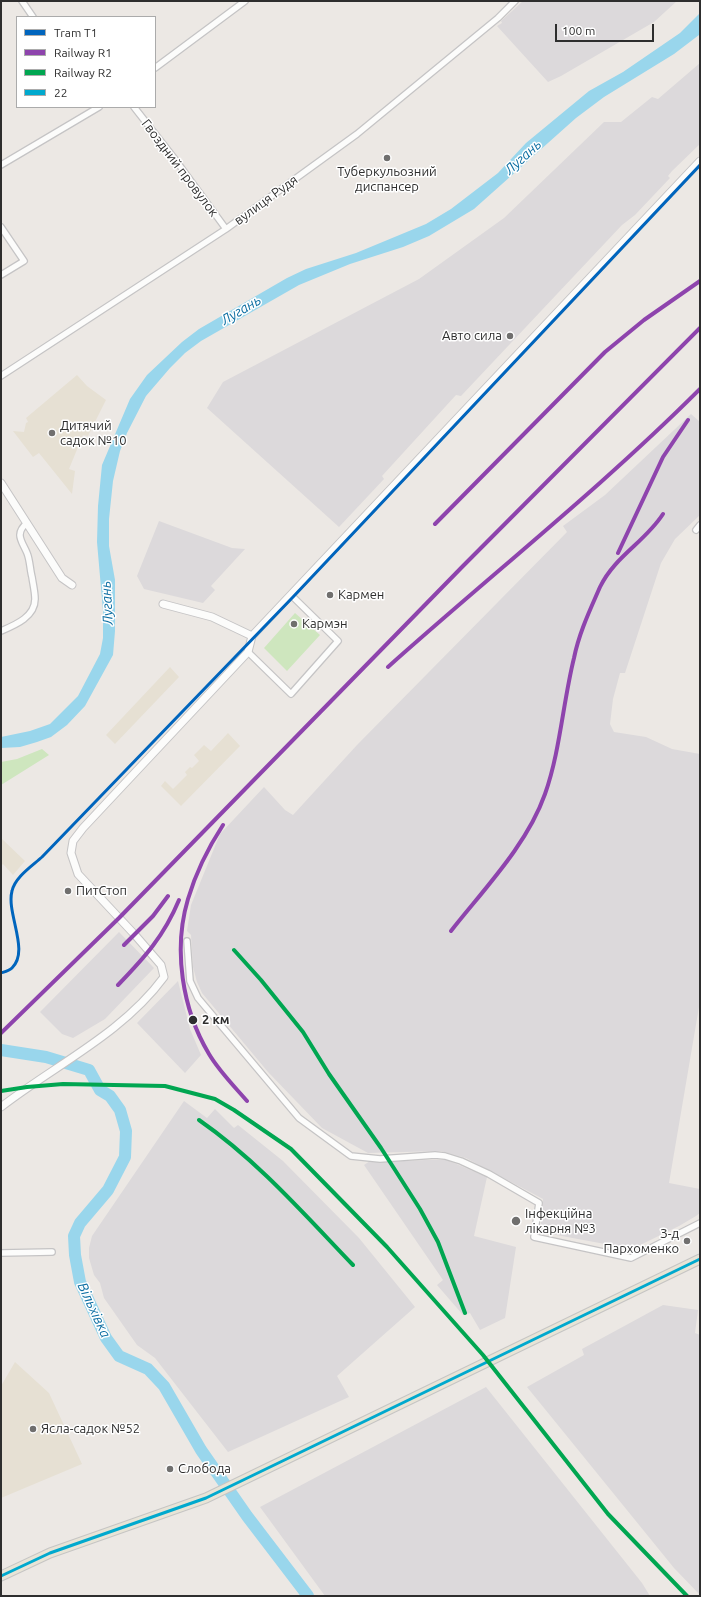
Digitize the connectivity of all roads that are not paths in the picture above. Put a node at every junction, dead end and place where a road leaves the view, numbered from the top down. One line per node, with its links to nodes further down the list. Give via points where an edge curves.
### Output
1 (22, 1): 4 (street)
2 (245, 1): 5 (street)
3 (515, 1): 11 (street, вулиця Рудя, via 498,18 357,134)
4 (32, 16)
5 (156, 67)
6 (97, 108): 9 (street)
7 (135, 108): 11 (street, Гвоздний провулок)
8 (700, 161): 17 (street)
9 (1, 165)
10 (1, 227): 12 (street, via 24,261)
11 (226, 229): 13 (street, вулиця Рудя)
12 (1, 274)
13 (1, 376)
14 (1, 483): 15 (street)
15 (27, 523): 16 (street, via 62,578); 19 (street, via 20,532 28,554 35,600 22,622)
16 (72, 585)
17 (292, 595): 20 (street); 21 (street, via 338,641 291,694)
18 (163, 604): 20 (street, via 212,617)
19 (1, 631)
20 (252, 636): 21 (street)
21 (248, 652): 23 (street, via 73,841 71,853 78,874 161,965 164,976 125,1019)
22 (187, 941): 24 (street, via 190,981 198,998 299,1118 352,1156 380,1159 435,1155 461,1160 539,1203 534,1237 631,1258)
23 (1, 1107)
24 (700, 1223)
25 (52, 1252): 26 (street)
26 (1, 1253)
27 (700, 1259): 28 (main road, via 247,1480 206,1498 50,1553)
28 (1, 1576)

